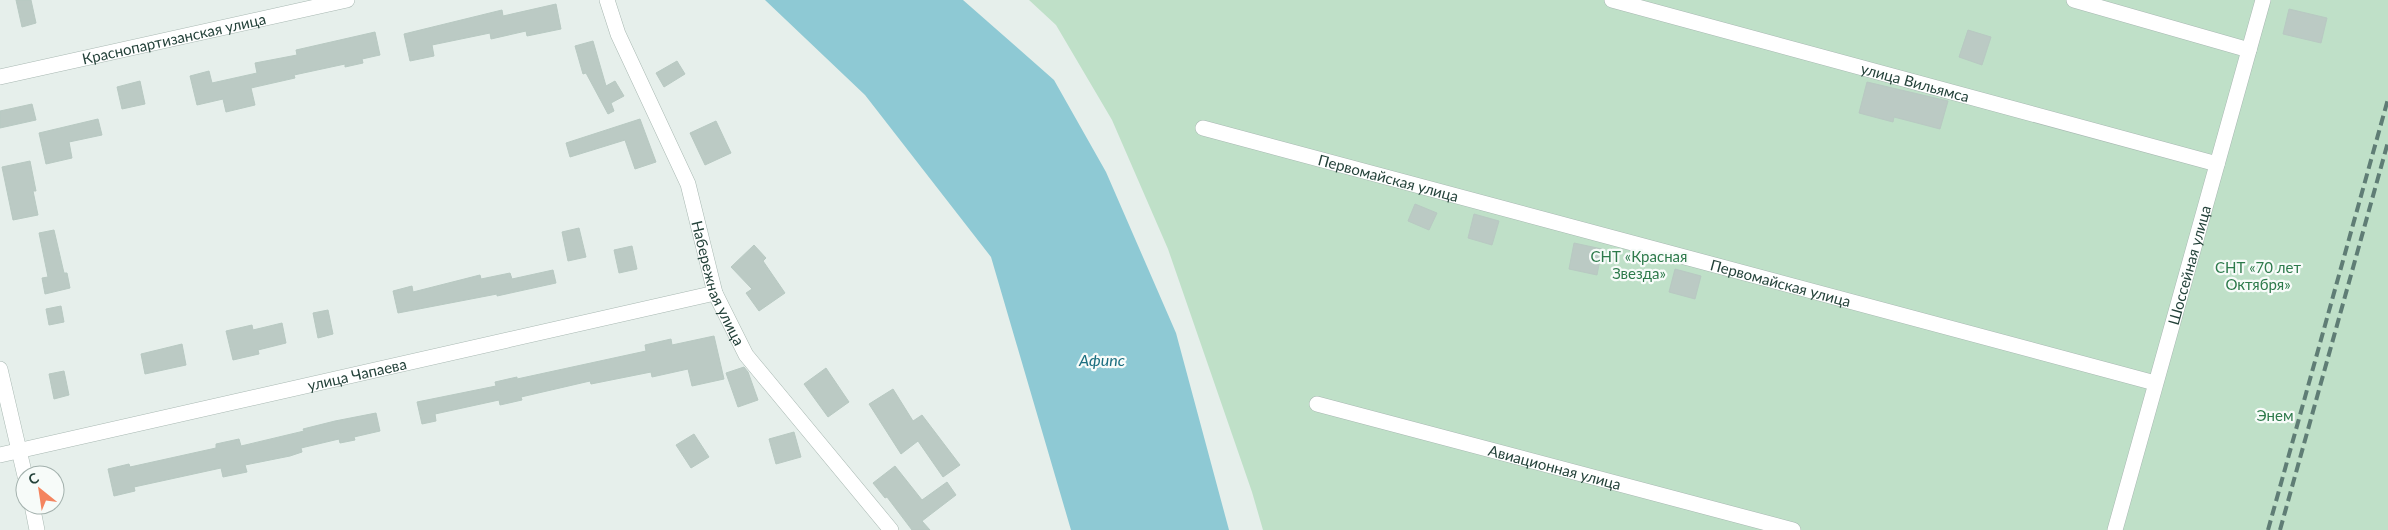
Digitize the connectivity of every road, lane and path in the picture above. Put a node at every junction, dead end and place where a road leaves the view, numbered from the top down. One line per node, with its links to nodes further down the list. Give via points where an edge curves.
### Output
1 (347, 0): 7 (street, Краснопартизанская улица)
2 (607, 0): 10 (street, Набережная улица, via 618,34 688,184)
3 (1612, 0): 9 (street, улица Вильямса)
4 (2074, 0): 6 (street)
5 (2263, 0): 6 (street, Шоссейная улица)
6 (2249, 50): 9 (street, Шоссейная улица)
7 (0, 77)
8 (1203, 128): 12 (street, Первомайская улица)
9 (2217, 164): 12 (street, Шоссейная улица)
10 (714, 293): 14 (street, улица Чапаева); 19 (street, Набережная улица, via 746,355)
11 (0, 369): 14 (street)
12 (2155, 383): 21 (street, Шоссейная улица)
13 (1317, 404): 20 (street, Авиационная улица)
14 (19, 451): 15 (street, улица Чапаева); 16 (street)
15 (0, 455)
16 (22, 465)
17 (34, 515): 18 (street)
18 (37, 530)
19 (891, 530)
20 (1793, 530)
21 (2115, 530)

